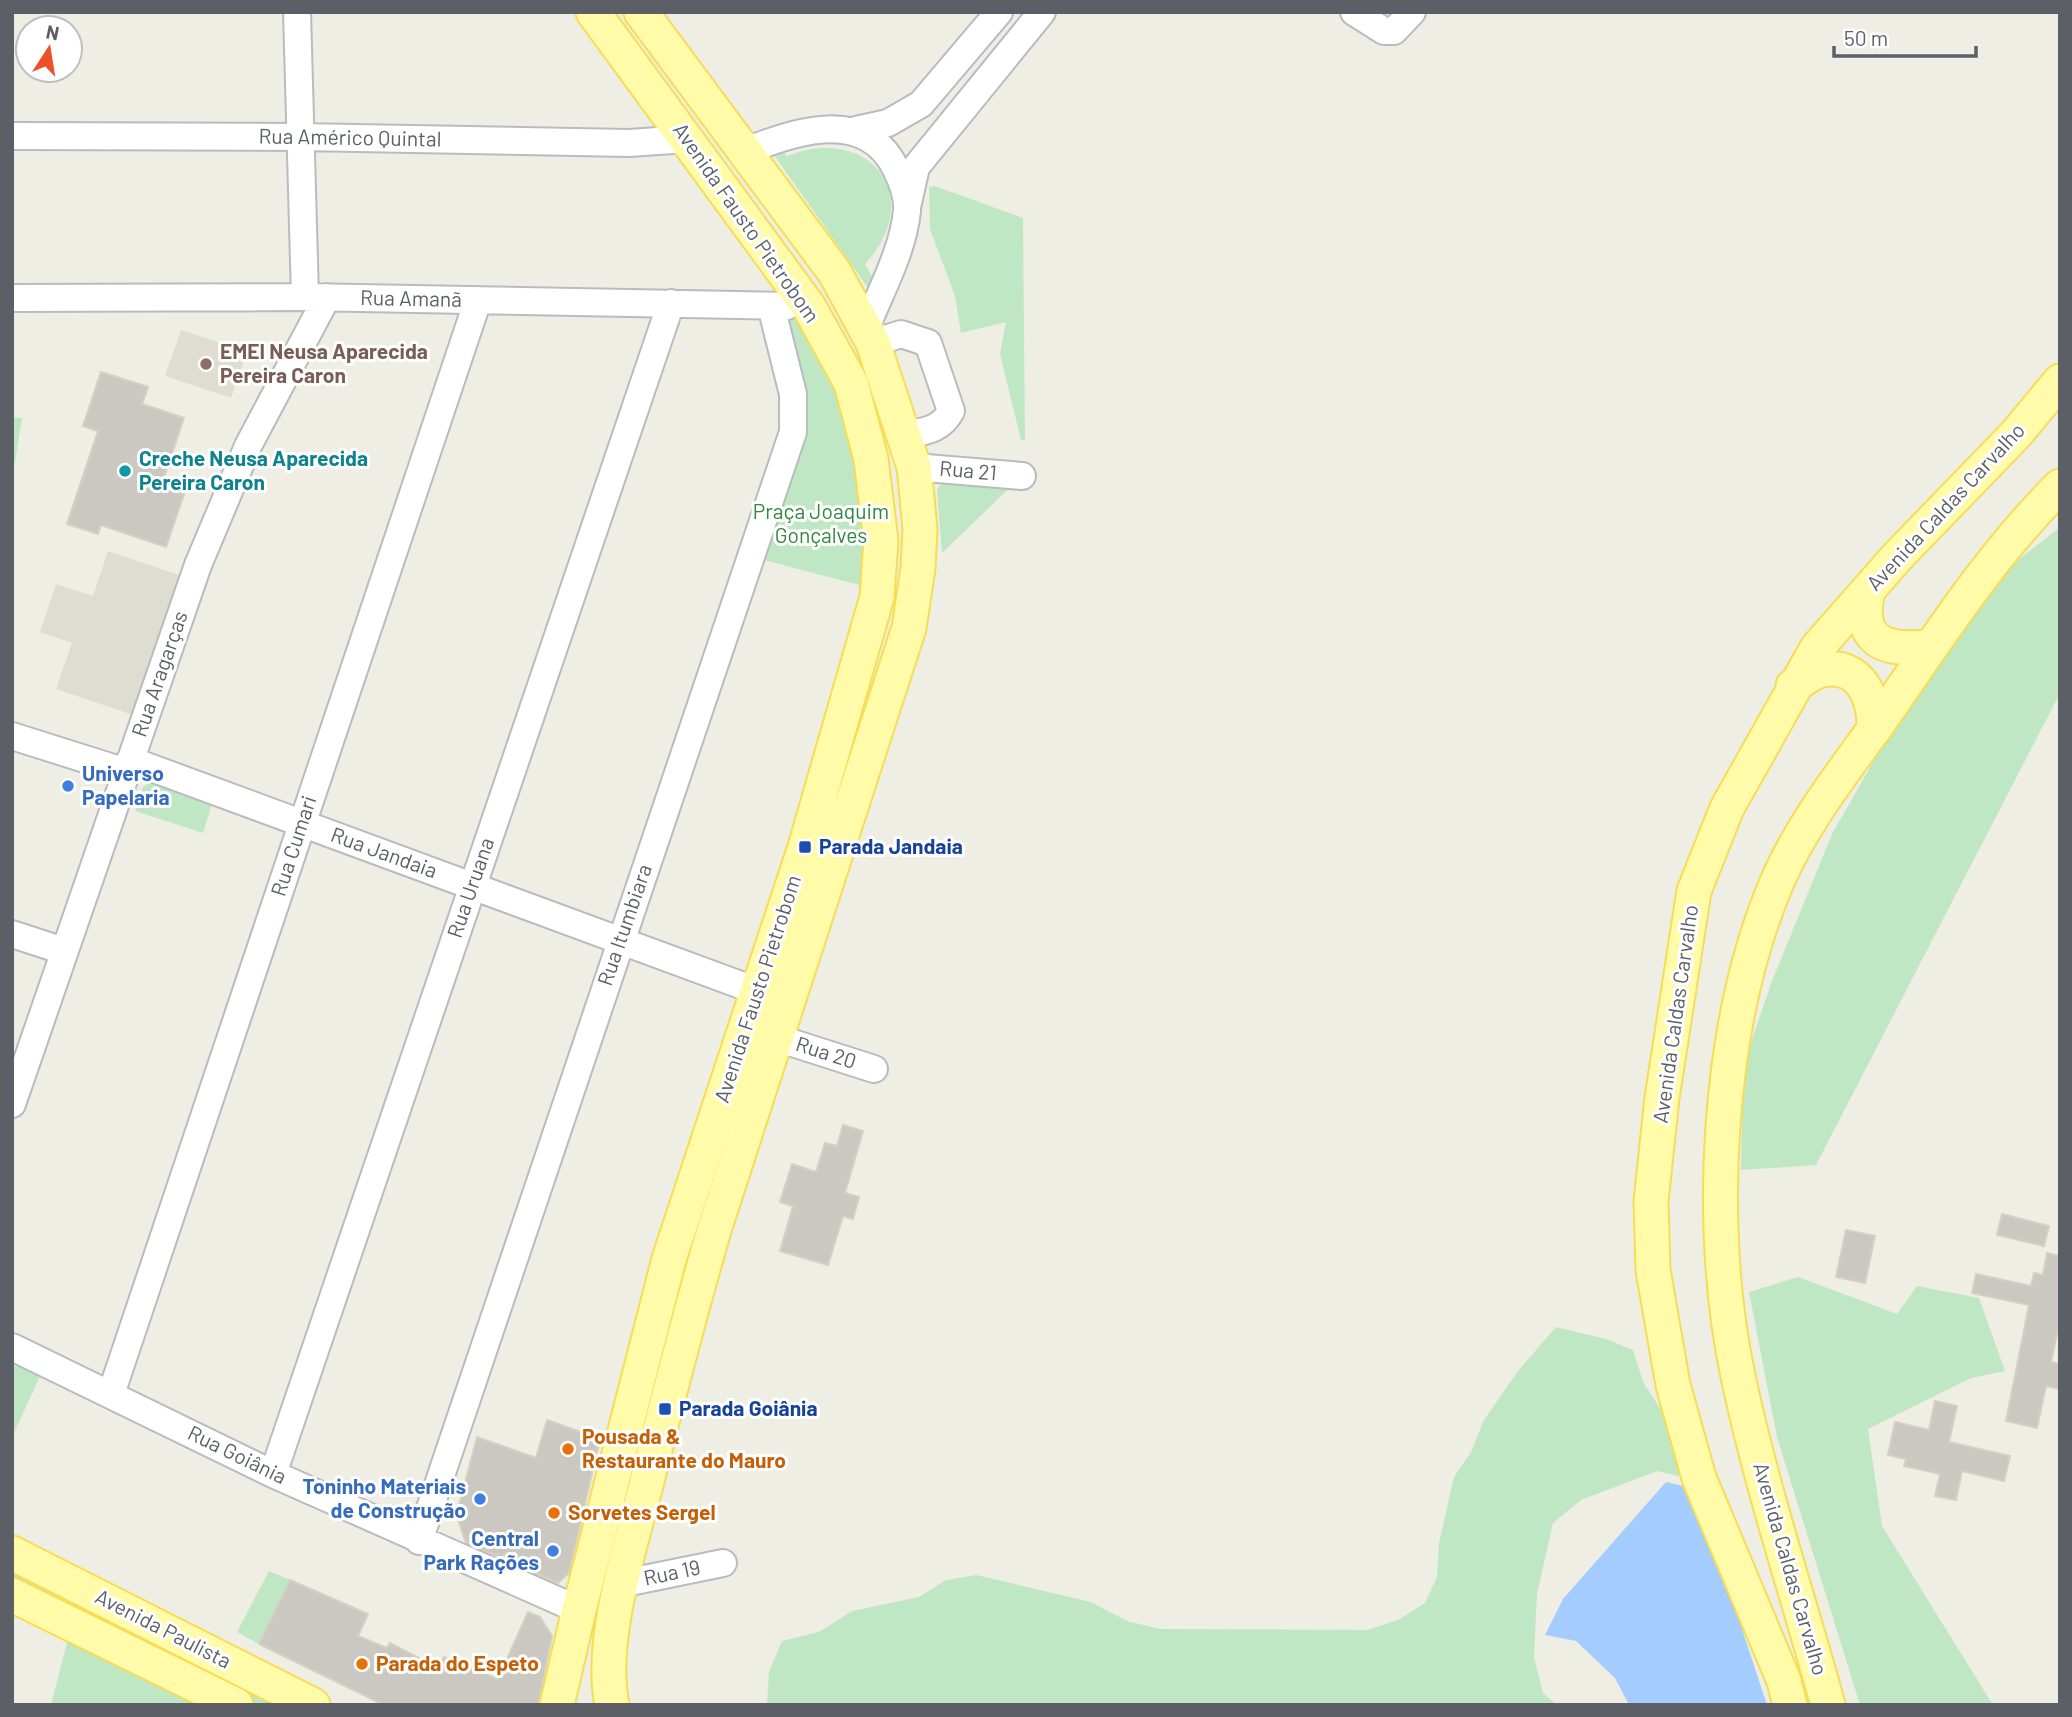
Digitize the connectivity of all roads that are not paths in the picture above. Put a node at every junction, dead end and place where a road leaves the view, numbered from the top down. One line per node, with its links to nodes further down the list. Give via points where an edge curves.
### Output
1 (297, 12): 10 (street)
2 (593, 12): 11 (main road, Avenida Fausto Pietrobom)
3 (641, 12): 12 (main road, Avenida Fausto Pietrobom)
4 (999, 12): 8 (street, via 921,104 888,123)
5 (1354, 12): 6 (street, via 1384,31 1394,31)
6 (1412, 12)
7 (1031, 16): 13 (street, via 916,167)
8 (856, 130): 12 (street, via 817,130 775,139); 13 (street, via 890,157)
9 (12, 136): 10 (street, Rua Américo Quintal)
10 (300, 137): 11 (street, Rua Américo Quintal, via 629,143); 14 (street)
11 (687, 139): 19 (main road, Avenida Fausto Pietrobom)
12 (744, 152): 20 (main road, Avenida Fausto Pietrobom, via 835,273)
13 (908, 207): 20 (street)
14 (316, 297): 15 (street, Rua Amanã); 16 (street, Rua Amanã); 30 (street, Rua Aragarças, via 198,565)
15 (12, 298)
16 (478, 300): 17 (street, Rua Amanã); 31 (street, Rua Cumari)
17 (671, 303): 18 (street, Rua Amanã); 32 (street, Rua Uruana)
18 (771, 306): 19 (street, Rua Amanã); 34 (street, Rua Itumbiara, via 793,394 793,432)
19 (810, 307): 36 (main road, Avenida Fausto Pietrobom, via 851,383 871,459 881,541 877,597 805,847)
20 (869, 335): 22 (main road, Avenida Fausto Pietrobom); 22 (street, via 901,334 928,343 951,411 945,422)
21 (2060, 381): 25 (main road, Avenida Caldas Carvalho)
22 (910, 451): 23 (street, Rua 21); 37 (main road, Avenida Fausto Pietrobom, via 920,529 909,628)
23 (1022, 476)
24 (2060, 486): 26 (main road, Avenida Caldas Carvalho, via 1971,587)
25 (1868, 591): 26 (main road, via 1864,609 1867,628 1881,645 1903,649); 27 (main road, Avenida Caldas Carvalho, via 1817,648)
26 (1932, 646): 28 (main road, Avenida Caldas Carvalho)
27 (1793, 686): 28 (main road, via 1820,670 1853,674 1874,708); 54 (main road, Avenida Caldas Carvalho, via 1727,808 1694,891 1667,1056 1651,1201 1653,1270 1673,1385 1699,1478)
28 (1874, 730): 55 (main road, Avenida Caldas Carvalho, via 1831,787 1777,881 1746,973 1727,1078 1720,1238 1737,1374)
29 (12, 736): 30 (street, Rua Jandaia)
30 (128, 766): 31 (street, Rua Jandaia); 35 (street, Rua Aragarças)
31 (301, 823): 32 (street, Rua Jandaia); 41 (street, Rua Cumari)
32 (471, 886): 34 (street, Rua Jandaia); 42 (street, Rua Uruana)
33 (12, 934): 35 (street)
34 (620, 940): 36 (street, Rua Jandaia); 43 (street, Rua Itumbiara)
35 (64, 951): 39 (street, Rua Aragarças)
36 (757, 991): 48 (main road, Avenida Fausto Pietrobom, via 669,1259)
37 (777, 1038): 38 (street, Rua 20); 46 (main road, Avenida Fausto Pietrobom, via 714,1230)
38 (874, 1069)
39 (12, 1104)
40 (12, 1347): 41 (street, Rua Goiânia)
41 (111, 1394): 42 (street, Rua Goiânia)
42 (273, 1474): 43 (street, Rua Goiânia)
43 (419, 1541): 48 (street, Rua Goiânia)
44 (12, 1553): 51 (main road, Avenida Paulista)
45 (723, 1563): 46 (street, Rua 19)
46 (620, 1584): 53 (main road, Avenida Fausto Pietrobom, via 611,1652)
47 (12, 1595): 49 (main road, Avenida Paulista)
48 (579, 1609): 52 (main road, Avenida Fausto Pietrobom)
49 (190, 1693): 50 (main road, Avenida Paulista)
50 (236, 1705)
51 (313, 1705)
52 (557, 1705)
53 (612, 1705)
54 (1790, 1705)
55 (1828, 1705)

